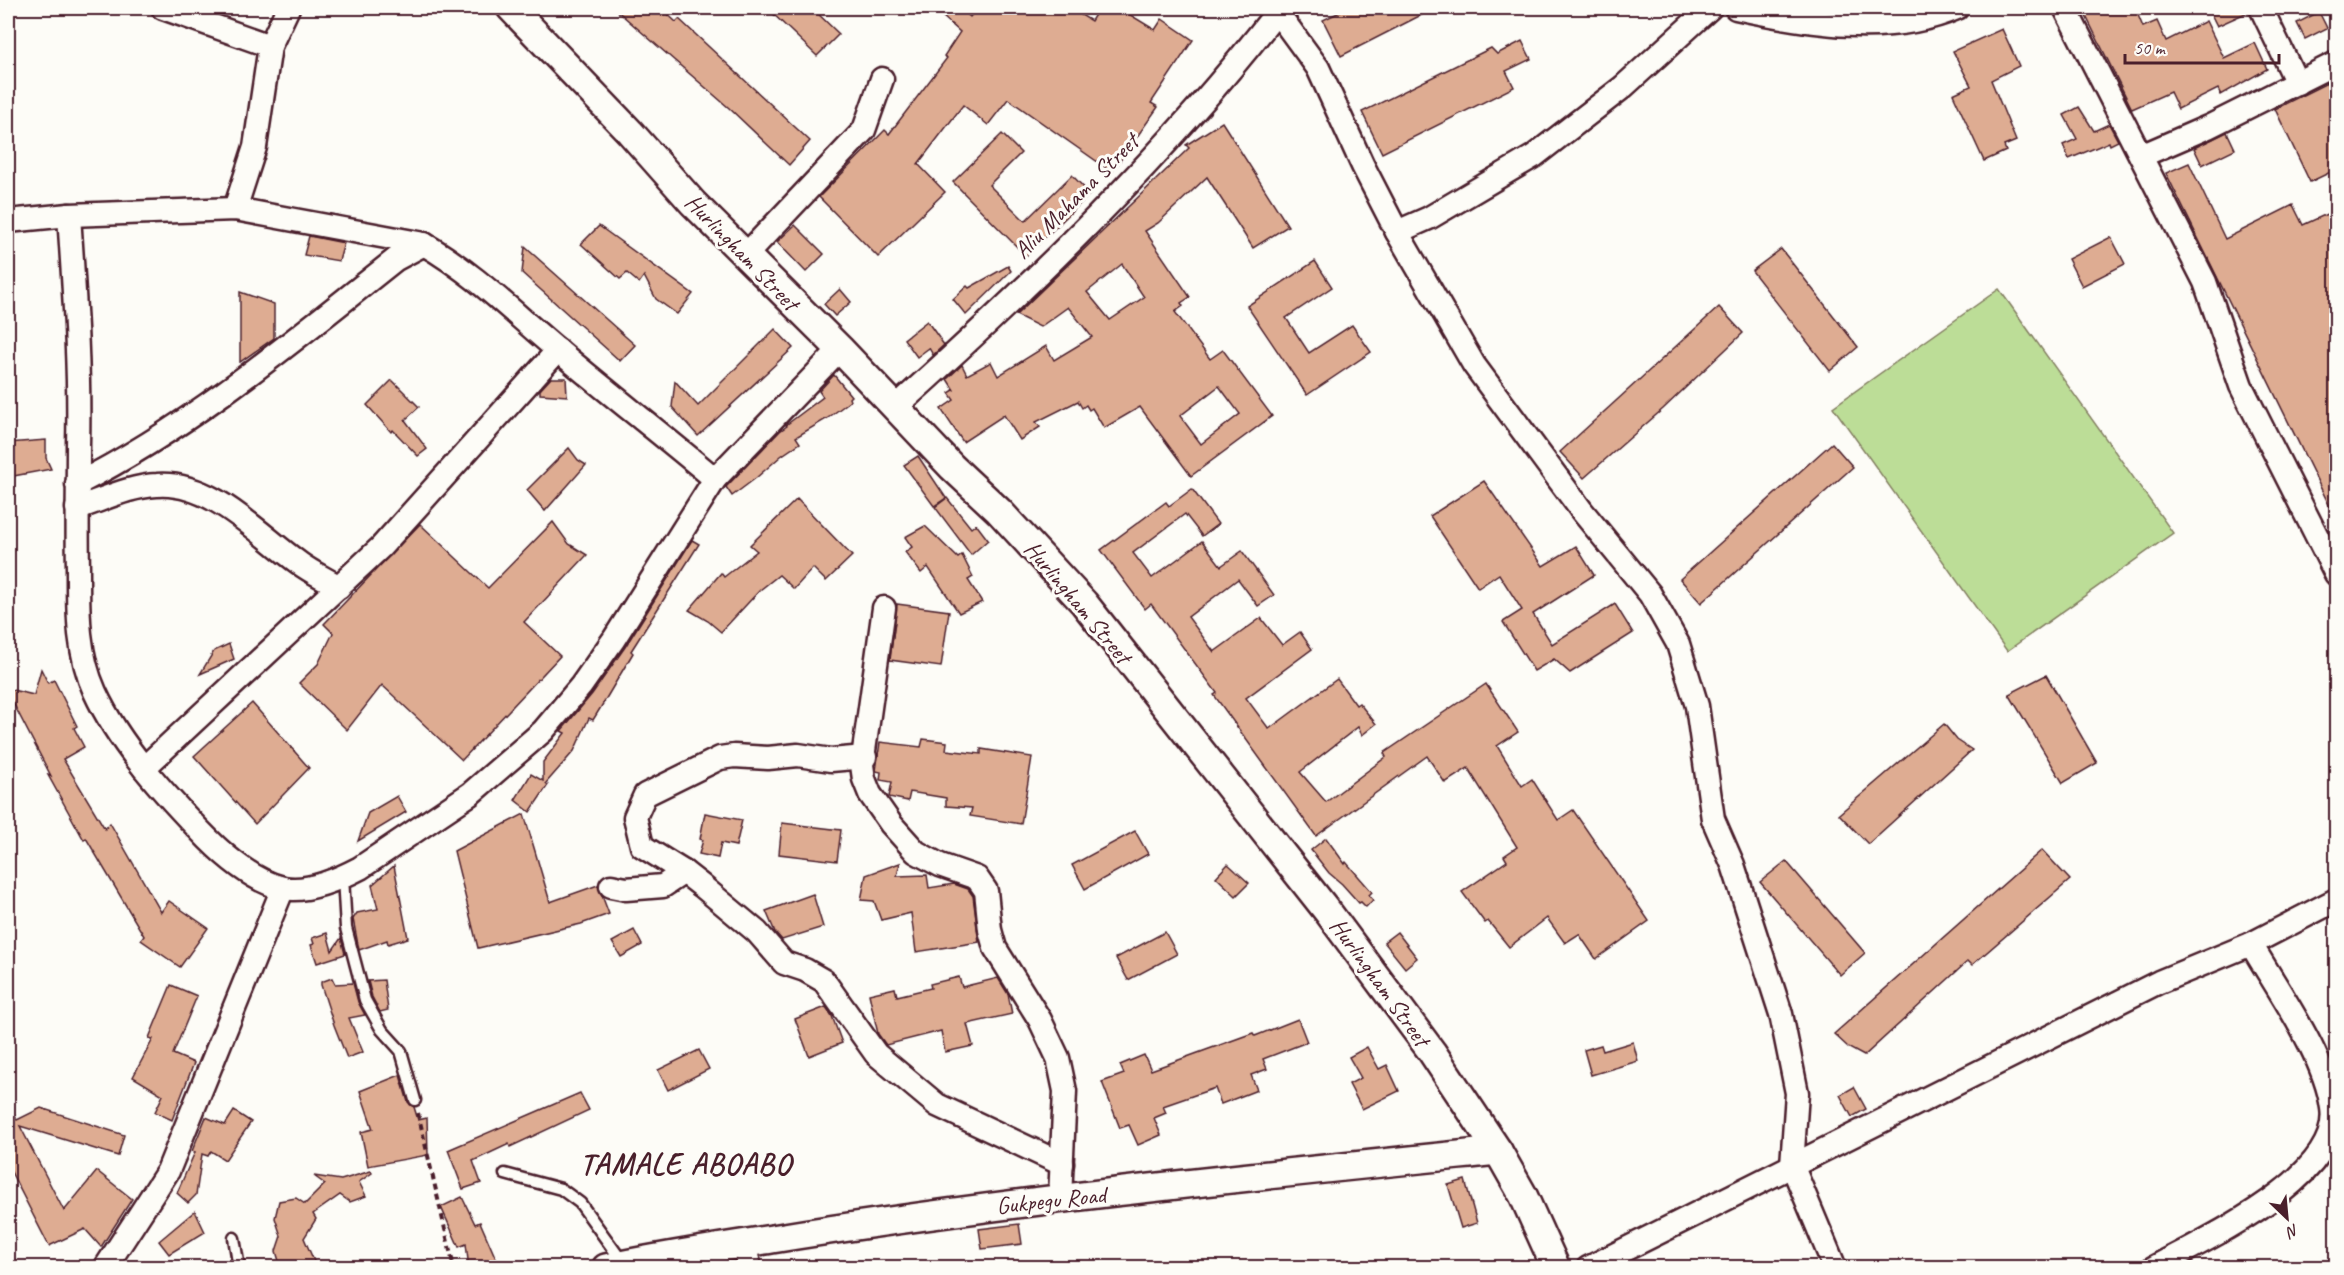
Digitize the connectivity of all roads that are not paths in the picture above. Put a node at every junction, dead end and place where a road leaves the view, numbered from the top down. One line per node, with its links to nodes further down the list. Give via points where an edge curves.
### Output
1 (163, 8): 10 (street)
2 (288, 8): 10 (street)
3 (511, 8): 20 (street, Hurlingham Street)
4 (1710, 8): 18 (street, via 1623,87 1534,156 1429,218)
5 (1736, 8): 6 (street, via 1784,18 1880,25 1922,20)
6 (1957, 8)
7 (2065, 8): 14 (street)
8 (2261, 8): 13 (street)
9 (1278, 10): 18 (street, via 1318,68); 23 (street, Aliu Mahama Street, via 1135,177 968,343)
10 (270, 46): 15 (street, via 255,147)
11 (2337, 63): 13 (street)
12 (882, 79): 20 (street, via 864,130)
13 (2297, 83): 14 (street)
14 (2141, 156): 27 (street, via 2205,282 2241,386)
15 (235, 208): 16 (street); 19 (street)
16 (69, 215): 17 (street); 25 (street, via 76,335)
17 (8, 221)
18 (1397, 232): 41 (street, via 1474,365 1582,511 1650,594 1678,644 1697,706 1713,819 1733,865 1781,1014 1797,1094)
19 (424, 244): 22 (street, via 494,292); 25 (street, via 396,259 236,385)
20 (745, 256): 21 (street, Hurlingham Street)
21 (840, 349): 23 (street, Hurlingham Street); 24 (street)
22 (558, 350): 24 (street); 28 (street, via 381,547)
23 (896, 407): 39 (street, Hurlingham Street, via 1084,603 1328,912 1432,1052)
24 (715, 479): 33 (street, via 614,639 543,731 470,794)
25 (77, 484): 26 (street)
26 (77, 508): 28 (street, via 157,485 191,490 238,514 301,565); 31 (street, via 78,598 84,663 107,715)
27 (2337, 573)
28 (339, 587): 31 (street)
29 (884, 608): 30 (street)
30 (865, 757): 32 (street, via 720,758 645,795 635,817 642,846); 40 (street, via 862,765 870,794 916,852 977,878 983,887 995,948 1040,1020 1058,1058 1065,1091)
31 (144, 768): 35 (street, via 214,845 247,872)
32 (684, 872): 34 (street, via 663,886); 40 (street, via 757,932 784,963 824,981 876,1054 937,1105)
33 (343, 877): 35 (street); 38 (lane, via 346,928 365,1000 382,1030 401,1052)
34 (611, 886)
35 (283, 888): 47 (street, via 176,1154)
36 (2337, 900): 37 (street)
37 (2251, 944): 41 (street, via 2159,982); 52 (street, via 2322,1072 2333,1109 2331,1130 2315,1161 2280,1195)
38 (415, 1100)
39 (1498, 1151): 43 (street, Gukpegu Road); 49 (street, Hurlingham Street)
40 (1062, 1164): 43 (street)
41 (1792, 1165): 50 (street); 51 (street)
42 (505, 1174): 46 (lane, via 561,1189 580,1203)
43 (1060, 1198): 45 (street, Gukpegu Road, via 907,1217)
44 (234, 1238): 48 (lane)
45 (747, 1256): 46 (street, Gukpegu Road)
46 (615, 1266)
47 (105, 1268)
48 (239, 1268)
49 (1556, 1268)
50 (1587, 1268)
51 (1835, 1268)
52 (2153, 1268)

